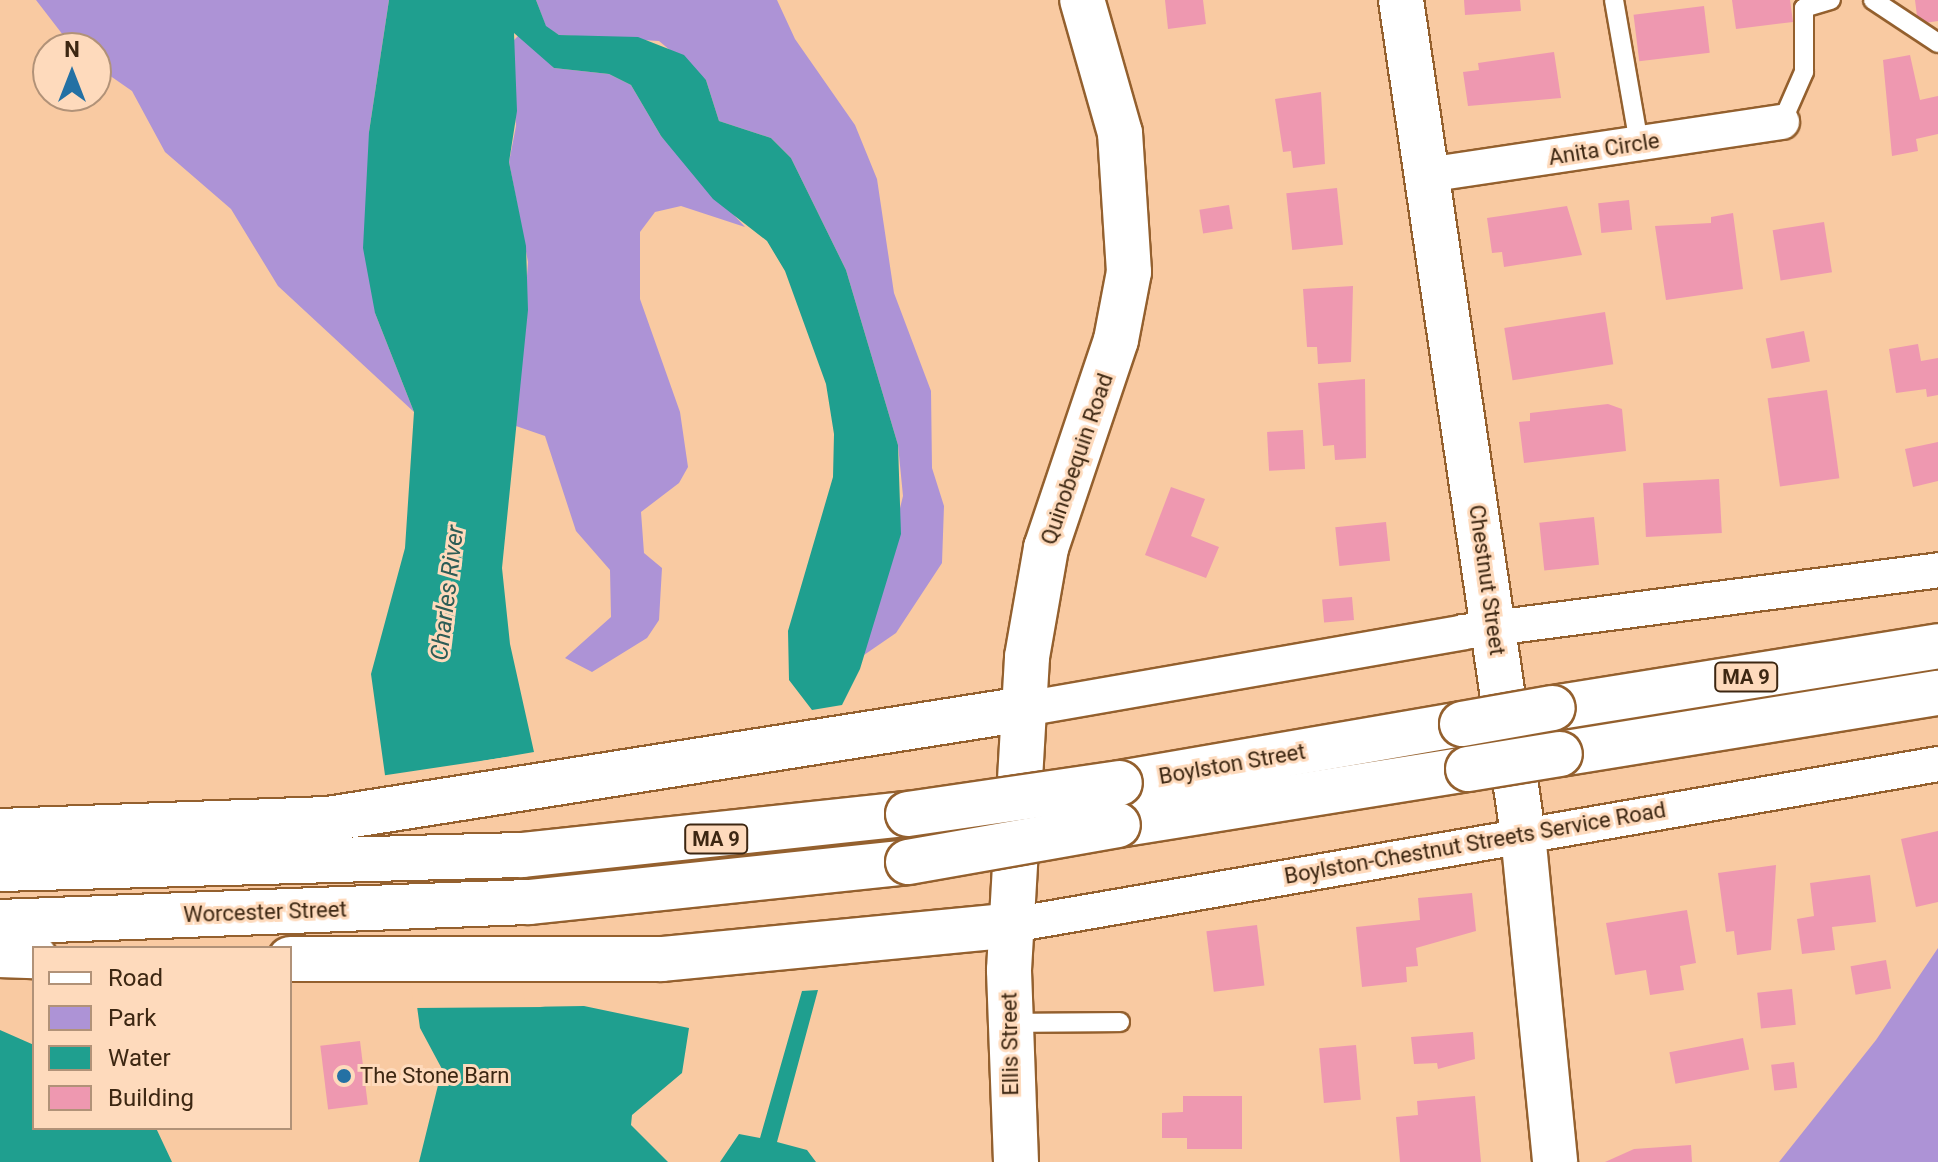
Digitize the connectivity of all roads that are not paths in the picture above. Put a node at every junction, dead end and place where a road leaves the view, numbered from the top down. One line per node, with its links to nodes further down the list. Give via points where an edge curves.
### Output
1 (1082, 0): 14 (main road, Quinobequin Road, via 1120,133 1129,272 1116,340 1046,548)
2 (1401, 0): 9 (main road, Chestnut Street)
3 (1614, 0): 8 (lane)
4 (1831, 0): 7 (lane, via 1804,8 1804,72)
5 (1873, 0): 6 (lane)
6 (1938, 43)
7 (1782, 122): 8 (street, Anita Circle)
8 (1639, 143): 9 (street, Anita Circle)
9 (1427, 175): 11 (main road, Chestnut Street)
10 (1938, 570): 11 (street)
11 (1494, 627): 14 (street); 18 (main road, Chestnut Street)
12 (1938, 646): 16 (main road, Boylston Street / MA 9, bridge, via 1462,724)
13 (1938, 693): 16 (main road, Boylston Street / MA 9, bridge, via 1468,769)
14 (1024, 709): 17 (main road, via 365,814 224,826); 22 (main road, Quinobequin Road)
15 (1938, 764): 18 (street, Boylston-Chestnut Streets Service Road)
16 (1119, 804): 19 (main road, Boylston Street / MA 9, bridge, via 908,814 522,855); 20 (main road, Boylston Street / MA 9, bridge, via 908,862)
17 (0, 831)
18 (1523, 834): 22 (street, Boylston-Chestnut Streets Service Road); 29 (main road, Chestnut Street)
19 (0, 869)
20 (529, 902): 21 (main road, Worcester Street / MA 9)
21 (0, 922)
22 (1012, 925): 25 (main road, via 750,953); 27 (main road, Ellis Street)
23 (0, 955): 24 (main road)
24 (32, 956)
25 (292, 959)
26 (1120, 1022): 27 (lane)
27 (1009, 1023): 28 (main road, Ellis Street)
28 (1016, 1162)
29 (1555, 1162)

